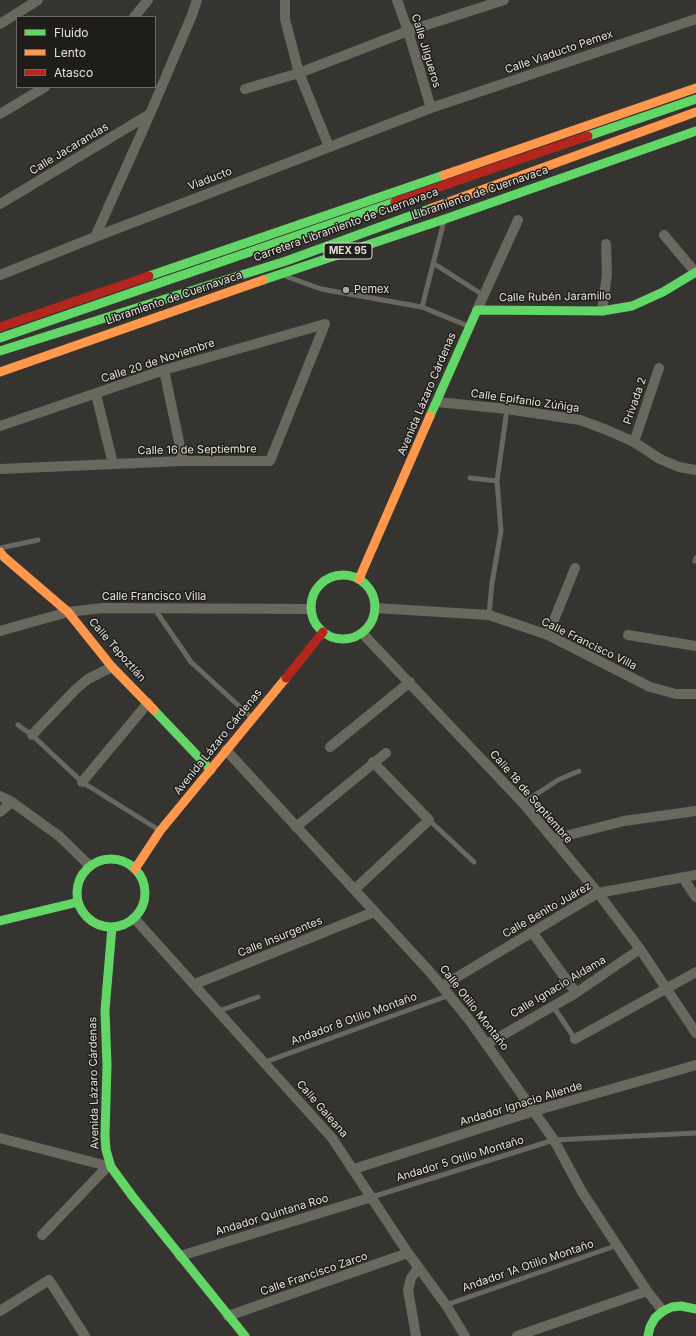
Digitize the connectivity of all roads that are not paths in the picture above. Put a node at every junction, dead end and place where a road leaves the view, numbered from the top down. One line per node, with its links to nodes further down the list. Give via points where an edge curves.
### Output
1 (38, 0): 9 (street)
2 (148, 0): 7 (street)
3 (197, 0): 19 (street)
4 (285, 0): 11 (street, via 285,19)
5 (397, 0): 10 (street, Calle Jilgueros)
6 (504, 0): 10 (street)
7 (135, 16)
8 (696, 19): 16 (street, Calle Viaducto Pemex)
9 (0, 24)
10 (408, 31): 11 (street); 16 (street, Calle Jilgueros)
11 (299, 73): 14 (street); 21 (street)
12 (43, 88): 18 (street)
13 (696, 88): 37 (main road)
14 (245, 89)
15 (696, 99): 39 (main road, Carretera Libramiento de Cuernavaca / MEX 95)
16 (430, 108): 21 (street, Viaducto)
17 (696, 112): 40 (main road, Carretera Libramiento de Cuernavaca / MEX 95, via 286,261)
18 (0, 114)
19 (150, 114): 22 (street, Calle Jacarandas); 26 (street)
20 (696, 131): 23 (main road, Libramiento de Cuernavaca / MEX 95)
21 (329, 147): 26 (street, Viaducto)
22 (0, 204)
23 (444, 219): 28 (lane); 30 (main road, Libramiento de Cuernavaca / MEX 95)
24 (518, 220): 32 (street, Avenida Lázaro Cárdenas)
25 (664, 235): 29 (street)
26 (95, 237): 31 (street, Viaducto)
27 (606, 244): 35 (street, via 607,274)
28 (433, 263): 32 (lane); 33 (lane)
29 (696, 273): 35 (main road, Calle Rubén Jaramillo, via 632,306)
30 (279, 274): 33 (lane, via 321,289); 43 (main road, Libramiento de Cuernavaca / MEX 95)
31 (0, 275)
32 (483, 295): 34 (street, Avenida Lázaro Cárdenas)
33 (422, 308): 38 (lane)
34 (477, 310): 35 (main road, Calle Rubén Jaramillo); 38 (main road, Avenida Lázaro Cárdenas)
35 (602, 311)
36 (325, 324): 42 (street, Calle 20 de Noviembre); 49 (street, Calle 16 de Septiembre, via 270,461)
37 (0, 327)
38 (469, 327): 45 (main road, Avenida Lázaro Cárdenas)
39 (0, 338)
40 (0, 351)
41 (659, 368): 48 (street, Privada 2)
42 (164, 370): 44 (street, Calle 20 de Noviembre); 49 (street)
43 (0, 372)
44 (96, 394): 47 (street, Calle 20 de Noviembre); 50 (street)
45 (437, 402): 46 (street, Calle Epifanio Zúñiga); 58 (main road, Avenida Lázaro Cárdenas)
46 (507, 409): 48 (street, Calle Epifanio Zúñiga, via 580,420); 54 (lane)
47 (0, 426)
48 (634, 442): 52 (street, Calle Epifanio Zúñiga, via 660,459 679,467)
49 (183, 461): 50 (street, Calle 16 de Septiembre)
50 (113, 464): 51 (street, Calle 16 de Septiembre)
51 (0, 469)
52 (696, 470)
53 (470, 478): 54 (lane)
54 (497, 481): 63 (lane, via 501,531)
55 (38, 540): 56 (lane)
56 (1, 555): 62 (main road, Calle Tepoztlán)
57 (575, 568): 67 (street)
58 (359, 579): 60 (main road, via 370,591); 61 (main road, via 342,575 326,580 315,593)
59 (154, 608): 61 (street, Calle Francisco Villa); 62 (street, Calle Francisco Villa, via 103,608); 74 (lane, via 191,662)
60 (375, 608): 63 (street, Calle Francisco Villa); 66 (main road, via 369,626)
61 (311, 609): 65 (main road, via 317,626)
62 (68, 612): 64 (street, Calle Francisco Villa); 70 (main road, Calle Tepoztlán)
63 (489, 616): 67 (street, Calle Francisco Villa)
64 (0, 631)
65 (323, 632): 66 (main road, via 342,639 353,638); 74 (main road, Avenida Lázaro Cárdenas)
66 (362, 632): 71 (street, Calle 18 de Septiembre)
67 (548, 635): 72 (street, Calle Francisco Villa, via 650,687 676,694)
68 (628, 635): 69 (street)
69 (696, 646)
70 (112, 667): 73 (main road, Calle Tepoztlán); 76 (street, via 88,679 76,689)
71 (410, 682): 77 (street); 86 (street, Calle 18 de Septiembre)
72 (696, 694)
73 (148, 703): 81 (main road, Calle Tepoztlán); 83 (street)
74 (253, 719): 78 (main road, Avenida Lázaro Cárdenas)
75 (18, 725): 76 (lane)
76 (32, 735): 83 (lane)
77 (330, 747)
78 (226, 750): 81 (main road, Avenida Lázaro Cárdenas); 90 (street, Calle Otilio Montaño)
79 (386, 753): 80 (street)
80 (373, 762): 89 (street); 90 (street)
81 (211, 770): 91 (main road, Avenida Lázaro Cárdenas)
82 (579, 771): 86 (lane, via 558,780)
83 (82, 782): 91 (lane)
84 (0, 796): 85 (street)
85 (12, 802): 88 (street); 94 (street, via 59,836)
86 (523, 803): 92 (street, Calle 18 de Septiembre)
87 (696, 811): 92 (street, via 624,821)
88 (0, 812)
89 (429, 820): 93 (lane); 98 (street)
90 (296, 827): 98 (street, Calle Otilio Montaño)
91 (160, 831): 95 (main road, Avenida Lázaro Cárdenas)
92 (553, 839): 99 (street, Calle 18 de Septiembre)
93 (474, 862)
94 (90, 866): 95 (main road, via 103,860 118,860); 101 (main road, via 80,879)
95 (135, 869): 103 (main road, via 144,888 144,899 141,909)
96 (696, 875): 97 (street, Calle Benito Juárez)
97 (683, 878): 99 (street, Calle Benito Juárez); 100 (street)
98 (355, 889): 102 (street, Calle Otilio Montaño)
99 (598, 893): 106 (street, Calle Benito Juárez); 107 (street, Calle 18 de Septiembre)
100 (696, 897)
101 (78, 902): 104 (main road); 105 (main road, via 82,912 90,920 100,926)
102 (374, 912): 109 (street, Calle Insurgentes); 110 (street, Calle Otilio Montaño)
103 (134, 918): 105 (main road, via 128,923); 109 (street, Calle Galeana)
104 (0, 921)
105 (112, 927): 126 (main road, Avenida Lázaro Cárdenas, via 105,1010 105,1136)
106 (532, 932): 110 (street, Calle Benito Juárez); 112 (street)
107 (640, 950): 111 (street, Calle 18 de Septiembre); 112 (street, Calle Ignacio Aldama)
108 (696, 972): 111 (street)
109 (195, 984): 116 (street, Calle Galeana)
110 (442, 986): 113 (street, Calle Otilio Montaño)
111 (666, 989): 117 (street, Calle 18 de Septiembre); 118 (street)
112 (576, 994): 115 (street, Calle Ignacio Aldama)
113 (450, 996): 119 (street, Calle Otilio Montaño); 120 (lane, Andador 8 Otilio Montaño)
114 (258, 997): 116 (lane)
115 (553, 1006): 118 (lane); 119 (street, Calle Ignacio Aldama)
116 (219, 1011): 120 (street, Calle Galeana)
117 (696, 1033)
118 (575, 1039)
119 (487, 1044): 122 (street, Calle Otilio Montaño)
120 (265, 1062): 127 (street, Calle Galeana, via 332,1138)
121 (696, 1065): 122 (street, Andador Ignacio Allende)
122 (534, 1111): 125 (street, Calle Otilio Montaño); 127 (street, Andador Ignacio Allende)
123 (696, 1133): 125 (lane, Andador 5 Otilio Montaño)
124 (0, 1138): 126 (street)
125 (554, 1140): 128 (lane, Andador 5 Otilio Montaño); 130 (street, Calle Otilio Montaño, via 582,1192)
126 (109, 1167): 129 (street); 132 (main road, Avenida Lázaro Cárdenas)
127 (354, 1169): 128 (street, Calle Galeana)
128 (372, 1197): 131 (street, Calle Galeana); 132 (street, Andador Quintana Roo)
129 (42, 1235)
130 (618, 1245): 134 (street, Calle Otilio Montaño); 135 (lane, Andador 1A Otilio Montaño)
131 (408, 1253): 133 (street, Calle Galeana); 139 (street, Calle Francisco Zarco)
132 (180, 1256): 139 (main road, Avenida Lázaro Cárdenas)
133 (418, 1268): 135 (street, Calle Galeana); 142 (street, via 411,1278 408,1290)
134 (647, 1291): 138 (street, Calle Otilio Montaño); 144 (street)
135 (446, 1305): 143 (street, Calle Galeana)
136 (696, 1309): 138 (main road, via 681,1306)
137 (0, 1311): 140 (street, via 49,1280)
138 (663, 1311): 145 (main road, via 655,1318)
139 (228, 1316): 141 (main road, Avenida Lázaro Cárdenas)
140 (85, 1336)
141 (244, 1336)
142 (416, 1336)
143 (465, 1336)
144 (517, 1336)
145 (648, 1336)

